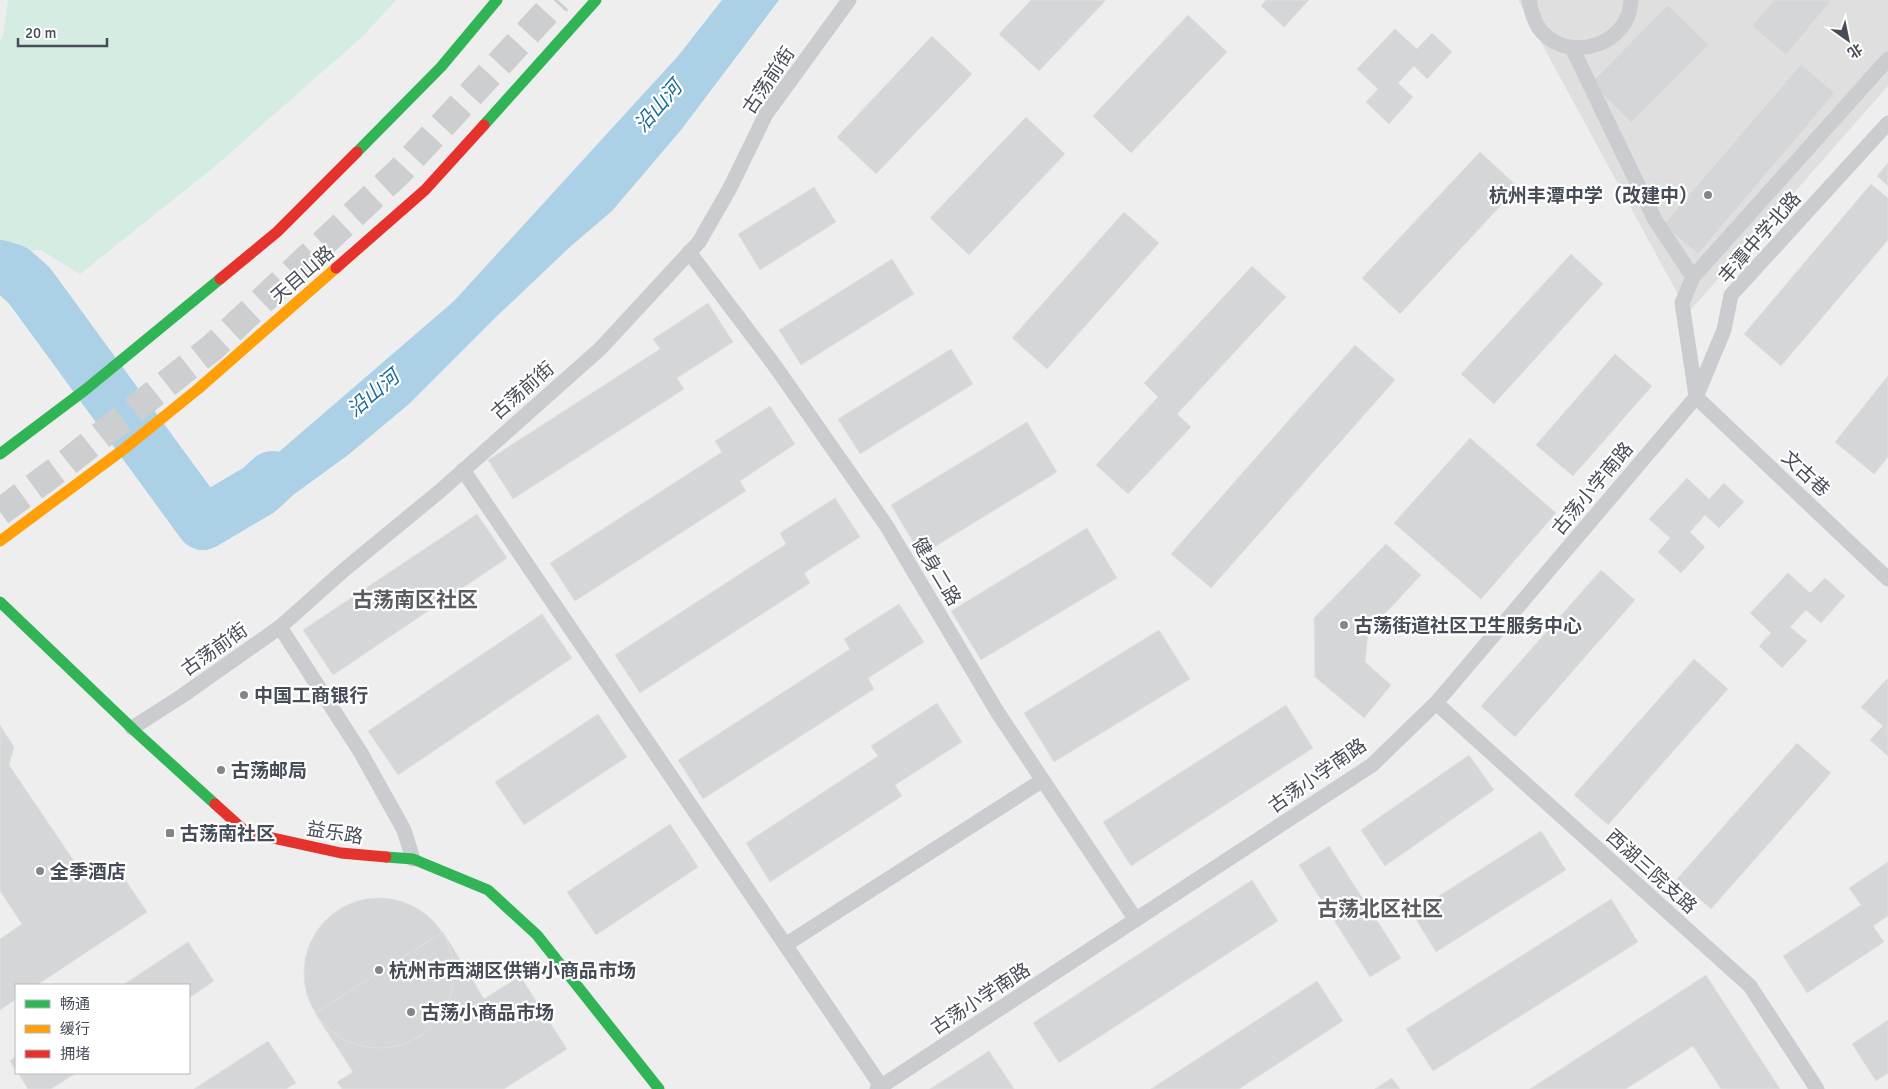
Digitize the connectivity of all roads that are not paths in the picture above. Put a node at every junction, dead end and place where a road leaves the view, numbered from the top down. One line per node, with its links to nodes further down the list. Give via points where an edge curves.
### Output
1 (497, 0): 12 (main road, via 441,67 277,232 85,390)
2 (596, 0): 14 (main road, 天目山路, via 425,190 198,389 124,449)
3 (849, 0): 9 (lane, 古荡前街, via 766,114 730,188 699,242)
4 (1529, 0): 6 (lane, via 1533,17 1542,32)
5 (1631, 0): 6 (lane, via 1626,19 1604,43 1589,48)
6 (1572, 48): 10 (lane, via 1655,220)
7 (1888, 60): 10 (lane)
8 (1888, 124): 11 (lane, 丰潭中学北路, via 1731,295 1724,330)
9 (689, 252): 13 (lane, 古荡前街, via 600,349); 20 (lane, 健身二路, via 775,366 886,525 998,713)
10 (1693, 277): 11 (lane, via 1682,303)
11 (1696, 397): 15 (lane, 文古巷); 18 (lane, 古荡小学南路)
12 (0, 454)
13 (463, 470): 17 (lane, 古荡前街); 23 (lane)
14 (0, 541)
15 (1888, 579)
16 (0, 602): 19 (main road, 益乐路)
17 (280, 627): 19 (lane, 古荡前街); 21 (lane, via 361,753 404,830)
18 (1436, 702): 22 (lane, 古荡小学南路, via 1372,765); 26 (lane, 西湖三院支路, via 1750,986)
19 (132, 728): 21 (main road, 益乐路, via 246,832 341,853)
20 (1043, 780): 22 (lane, 健身二路); 23 (lane)
21 (413, 859): 25 (main road, 益乐路, via 488,890 538,935)
22 (1136, 920): 24 (lane, 古荡小学南路)
23 (785, 945): 24 (lane)
24 (879, 1088)
25 (659, 1089)
26 (1816, 1089)

